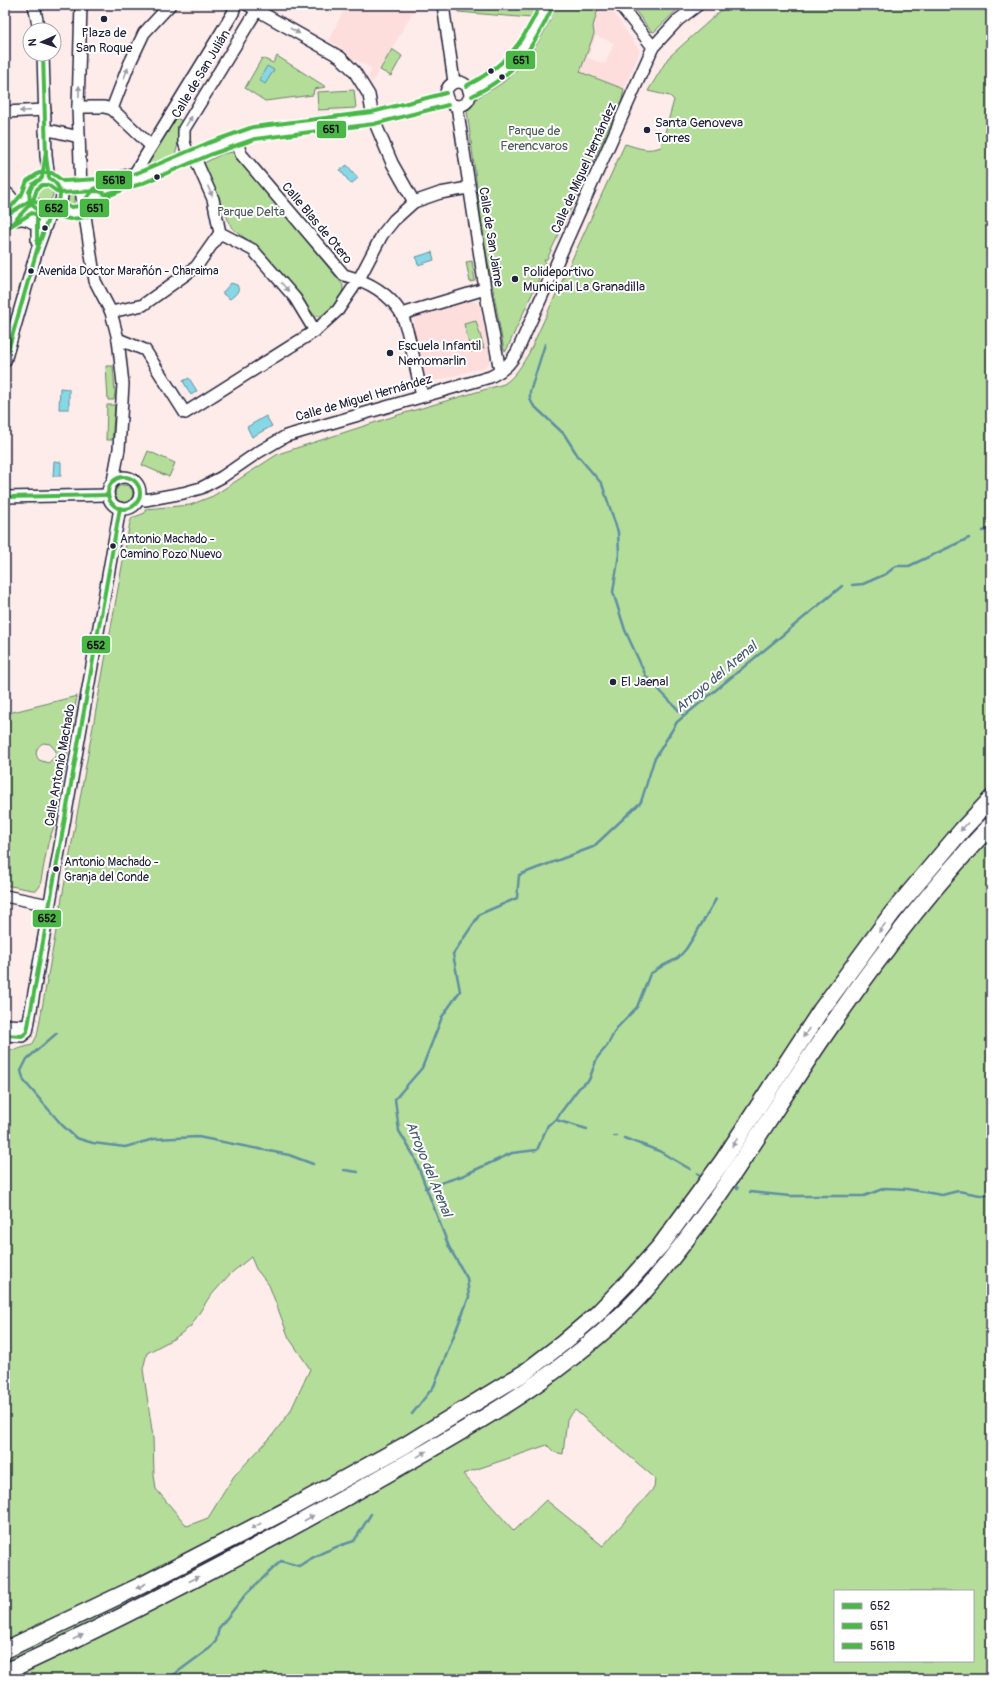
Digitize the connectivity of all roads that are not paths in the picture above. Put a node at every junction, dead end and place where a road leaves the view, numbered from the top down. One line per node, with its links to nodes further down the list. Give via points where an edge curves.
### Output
1 (34, 5): 10 (street)
2 (81, 5): 17 (street, one-way to 2)
3 (170, 5): 18 (street, one-way to 3, via 144,33)
4 (235, 5): 25 (street, Calle de San Julián)
5 (442, 5): 13 (street)
6 (547, 5): 14 (street, via 527,45 508,68)
7 (620, 5): 11 (street)
8 (698, 5): 11 (street, Calle de Miguel Hernández, via 678,20)
9 (255, 7): 21 (street, one-way to 21, via 340,57 354,71 369,95); 26 (street, Calle de San Julián, one-way to 9, via 184,142 184,129)
10 (37, 22)
11 (653, 47): 50 (street, Calle de Miguel Hernández, via 517,352 510,364)
12 (42, 62): 19 (street)
13 (454, 82): 14 (street, via 462,82); 15 (street, via 448,87)
14 (470, 91): 16 (street, via 467,102)
15 (447, 99): 16 (street); 21 (street)
16 (457, 106): 32 (street, Calle de San Jaime)
17 (78, 107): 18 (street); 23 (street)
18 (112, 109): 25 (street)
19 (45, 110): 20 (street, one-way to 20); 22 (street)
20 (5, 112)
21 (373, 118): 24 (street, via 254,133); 35 (street, via 392,163)
22 (45, 131): 23 (street); 27 (street)
23 (79, 137): 28 (street)
24 (236, 139): 26 (street); 43 (street, Calle Blas de Otero, via 241,154 344,275)
25 (151, 146): 31 (street, Calle de San Julián, via 135,173 111,180)
26 (191, 156): 31 (street, via 139,179); 41 (street, Calle de San Julián, one-way to 41, via 213,199)
27 (46, 178): 29 (street); 34 (street, via 37,180 30,186)
28 (81, 186): 29 (street); 31 (street, via 99,185); 38 (street)
29 (60, 187): 36 (street, via 62,198)
30 (5, 188): 34 (street, via 12,189)
31 (108, 188): 38 (street, via 91,200)
32 (468, 188): 35 (street, via 440,193); 44 (street, Calle de San Jaime)
33 (5, 192): 37 (street, via 14,200)
34 (31, 202): 36 (street, via 45,212); 37 (street); 39 (street); 40 (street)
35 (414, 202): 43 (street, via 382,235)
36 (52, 210): 38 (street, via 73,215); 42 (street)
37 (14, 212): 39 (street)
38 (84, 212): 45 (street, via 95,280)
39 (6, 222): 40 (street, via 20,218)
40 (38, 226): 42 (street)
41 (220, 233): 45 (street, via 196,267 143,305); 47 (street, one-way to 47, via 252,250 295,298)
42 (37, 250): 49 (street)
43 (359, 279): 46 (street, Calle Blas de Otero, via 390,299); 47 (street, via 338,310)
44 (485, 289): 46 (street); 50 (street, Calle de San Jaime)
45 (111, 312): 48 (street)
46 (402, 314): 51 (street, Calle Blas de Otero)
47 (314, 331): 48 (street, via 185,413 145,350)
48 (118, 339): 52 (street, via 123,384)
49 (5, 361)
50 (500, 372): 51 (street, Calle de Miguel Hernández)
51 (422, 396): 55 (street, Calle de Miguel Hernández, via 286,436 202,488 183,494)
52 (120, 449): 53 (street); 54 (street, via 126,468)
53 (113, 481): 54 (street, via 123,477); 56 (street)
54 (135, 481): 55 (street, Calle de Miguel Hernández); 58 (street, via 140,490)
55 (164, 495): 58 (street, Calle de Miguel Hernández)
56 (108, 496): 57 (street); 59 (street, via 112,504)
57 (5, 497)
58 (139, 499): 59 (street, via 132,507)
59 (120, 508): 63 (street, Calle Antonio Machado)
60 (991, 799): 67 (highway, one-way to 67, via 893,912 821,1010 717,1169 661,1245 597,1314 524,1372 404,1446 142,1586)
61 (991, 825): 69 (highway, one-way to 61, via 289,1530 413,1460 532,1388 608,1327 641,1296 675,1256 736,1172 833,1023 906,925)
62 (5, 896): 63 (street)
63 (49, 905): 65 (street, Calle Antonio Machado)
64 (5, 1025): 65 (street)
65 (22, 1030): 66 (street)
66 (5, 1035)
67 (35, 1636): 68 (highway); 70 (highway)
68 (5, 1645)
69 (59, 1647): 71 (highway); 72 (highway)
70 (5, 1650)
71 (5, 1672)
72 (5, 1677)

